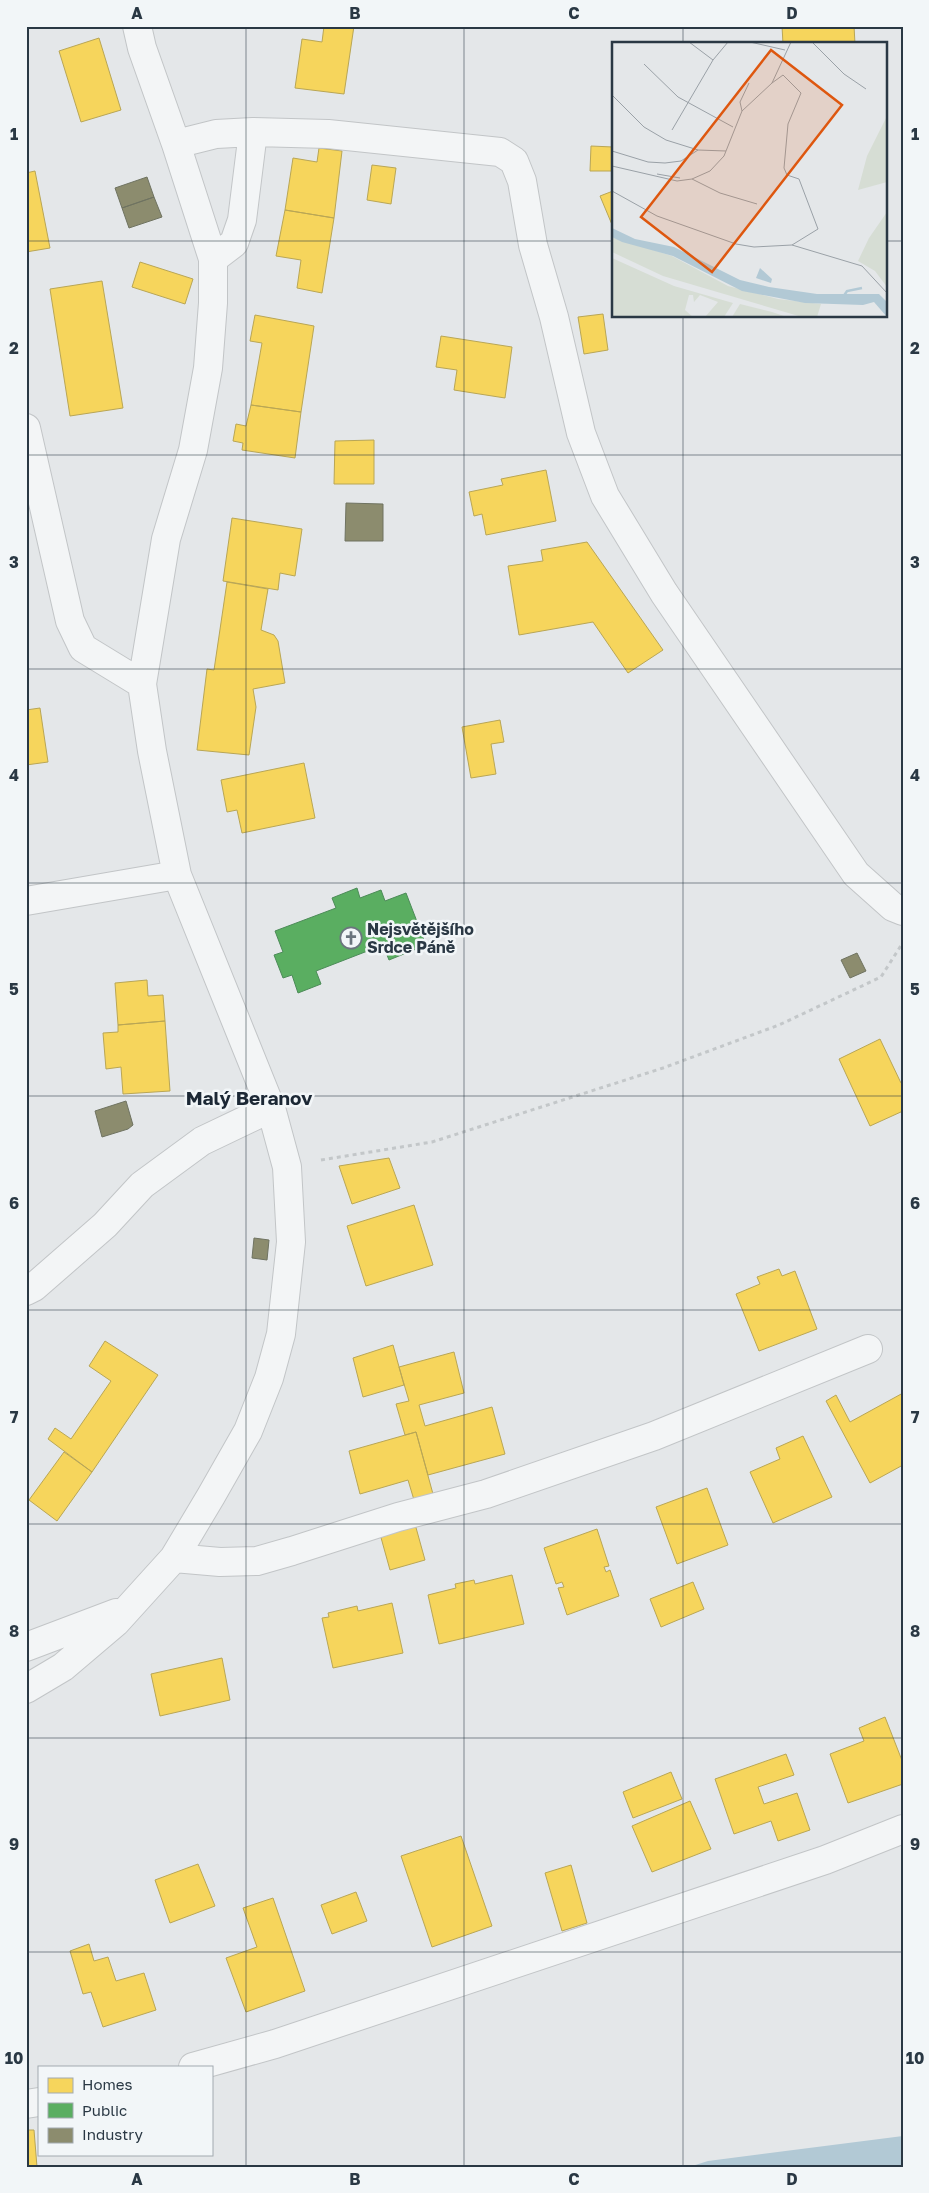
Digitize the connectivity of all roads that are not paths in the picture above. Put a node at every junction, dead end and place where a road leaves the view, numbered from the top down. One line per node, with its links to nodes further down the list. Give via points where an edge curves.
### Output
1 (137, 26): 3 (street)
2 (253, 132): 3 (street, via 216,134); 4 (street, via 242,220 234,242); 9 (street, via 328,134 500,152 514,161 522,181 533,245 554,317 581,433 605,496 664,593 856,874 892,907)
3 (176, 144): 4 (street)
4 (213, 259): 6 (street, via 208,368 192,450 166,540)
5 (26, 428): 6 (street, via 70,621 83,648)
6 (142, 684): 7 (street)
7 (177, 875): 8 (street); 10 (street)
8 (26, 902)
9 (903, 911)
10 (271, 1108): 11 (street, via 202,1141 142,1185 105,1226); 14 (street, via 287,1167 291,1242 281,1334 269,1378 248,1431)
11 (30, 1289): 12 (street)
12 (26, 1313)
13 (868, 1349): 14 (street, via 654,1436 486,1494 398,1517 257,1561)
14 (174, 1558): 15 (street)
15 (127, 1609): 16 (street); 17 (street, via 63,1667)
16 (26, 1646)
17 (26, 1689)
18 (903, 1829): 19 (street, via 816,1864 275,2044)
19 (197, 2066)

